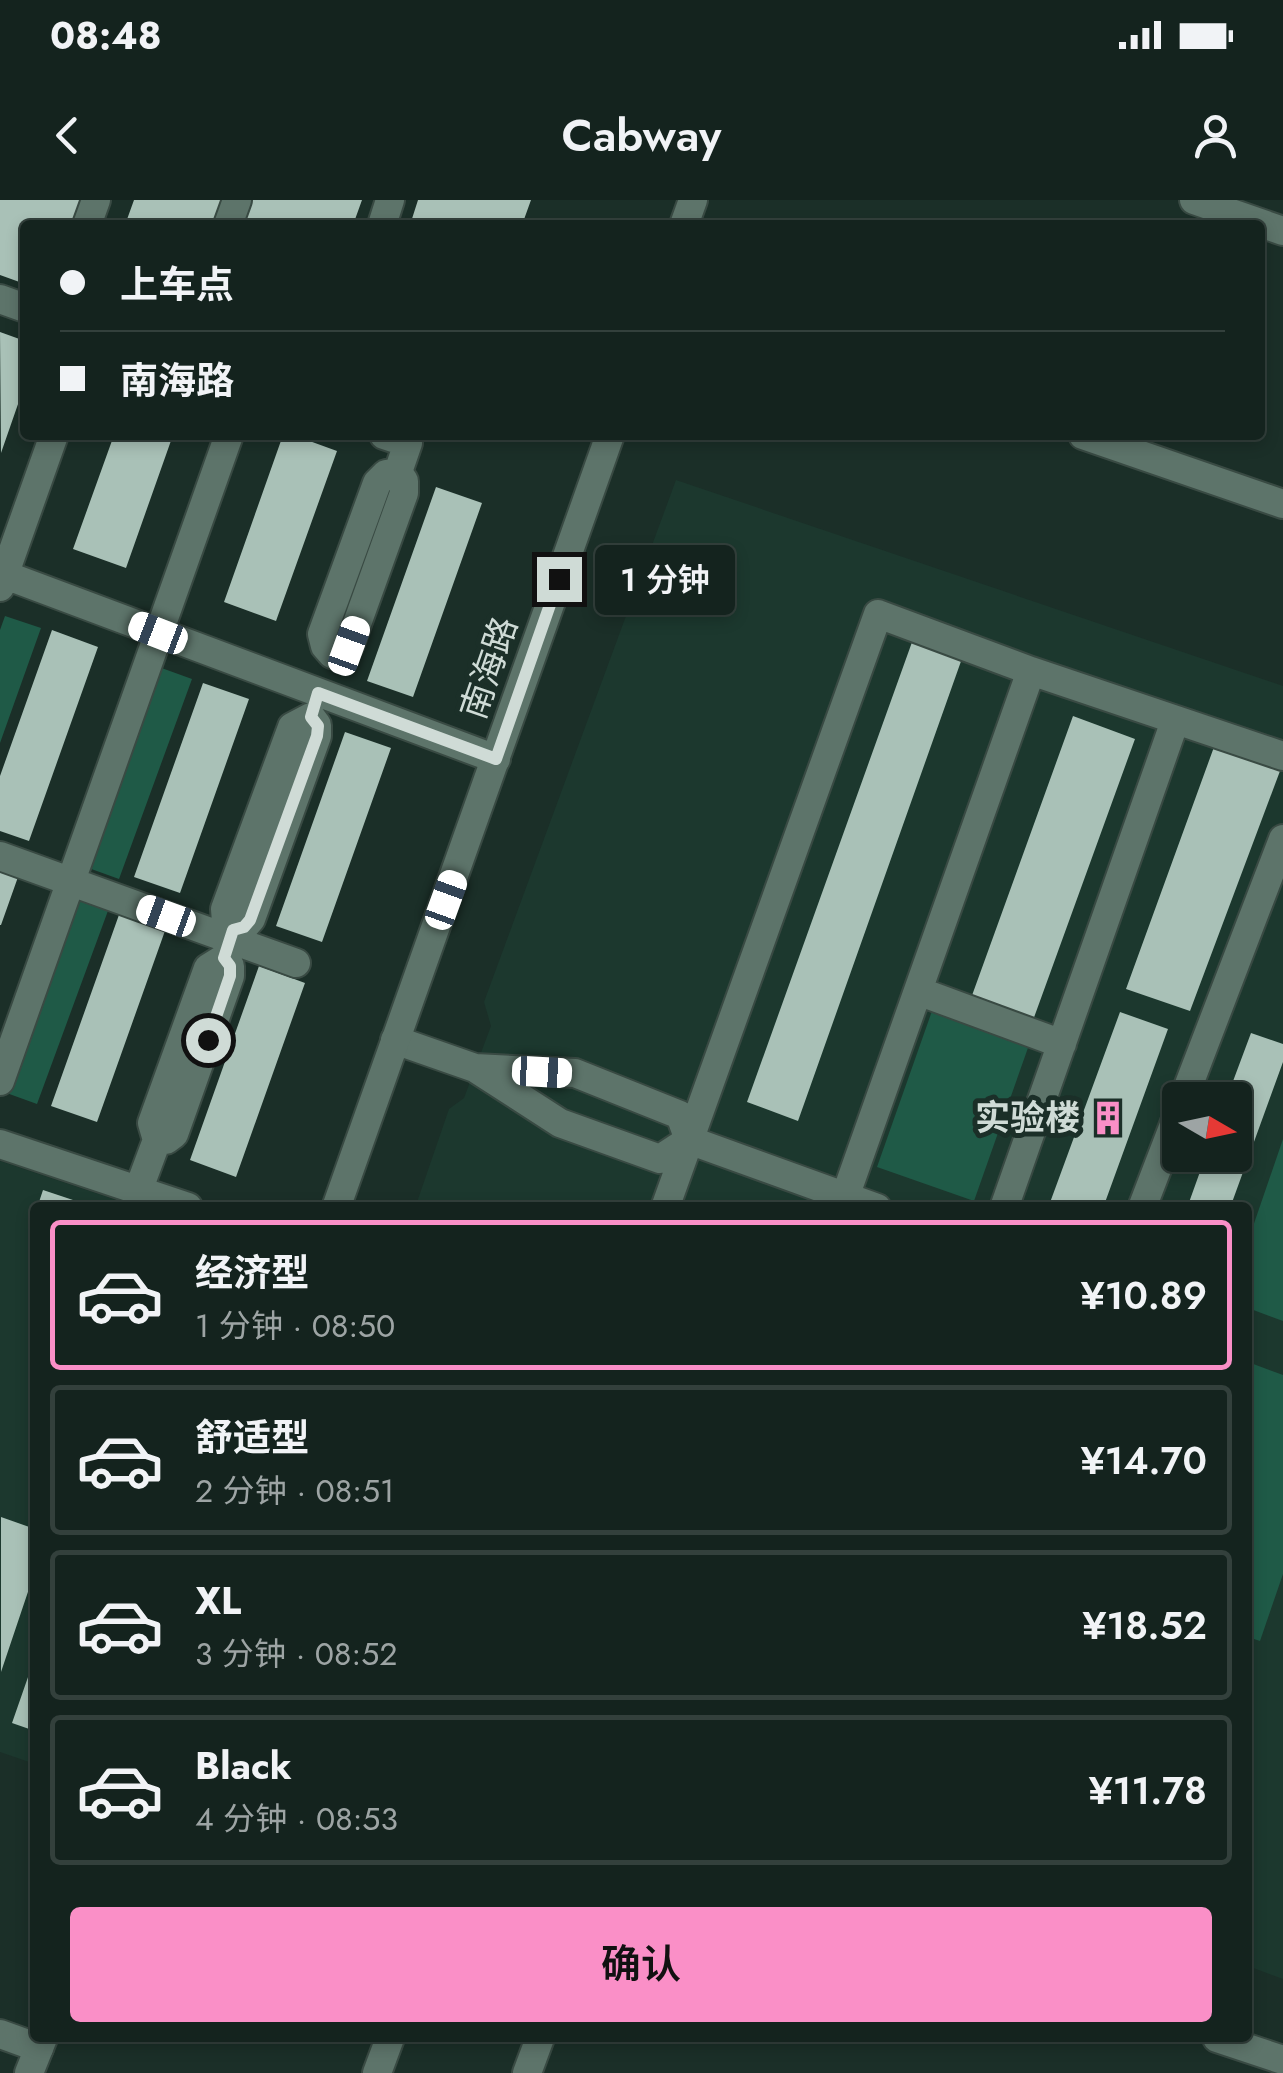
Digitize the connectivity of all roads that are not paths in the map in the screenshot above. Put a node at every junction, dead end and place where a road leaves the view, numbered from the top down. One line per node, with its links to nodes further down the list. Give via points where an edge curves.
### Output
1 (1201, 201): 2 (street)
2 (1253, 220)
3 (52, 440): 9 (street)
4 (227, 440): 10 (street)
5 (399, 440): 12 (street, via 408,443 398,472 404,493 349,646 332,654)
6 (608, 440): 15 (street, 南海路)
7 (1097, 440): 8 (street)
8 (1283, 504)
9 (2, 578): 10 (street)
10 (158, 633): 12 (street); 18 (street)
11 (1031, 671): 13 (street); 21 (street); 27 (street, via 878,614)
12 (314, 705): 15 (street); 19 (street, via 317,736 257,901)
13 (1175, 721): 14 (street); 23 (street)
14 (1283, 756)
15 (496, 759): 22 (street, 南海路)
16 (1283, 839): 26 (street)
17 (0, 856): 18 (street)
18 (71, 882): 19 (street); 25 (street)
19 (229, 943): 20 (street); 30 (street, via 230,976 174,1134 157,1140)
20 (296, 962)
21 (918, 991): 23 (street); 31 (street)
22 (395, 1040): 24 (street); 33 (street, 南海路)
23 (1062, 1044): 36 (street)
24 (476, 1068): 27 (street, via 576,1073 680,1115); 27 (street, via 560,1123 660,1159)
25 (0, 1081)
26 (1191, 1082)
27 (689, 1140): 31 (street); 34 (street)
28 (0, 1144): 30 (street)
29 (1162, 1156): 37 (street)
30 (138, 1191): 32 (street)
31 (845, 1197): 35 (street)
32 (172, 1202)
33 (338, 1202)
34 (667, 1202)
35 (860, 1202)
36 (1006, 1202)
37 (1144, 1202)
38 (0, 2034): 42 (street)
39 (389, 2042): 44 (street)
40 (539, 2042): 45 (street)
41 (1230, 2042): 43 (street)
42 (36, 2060)
43 (1283, 2060)
44 (377, 2073)
45 (527, 2073)

